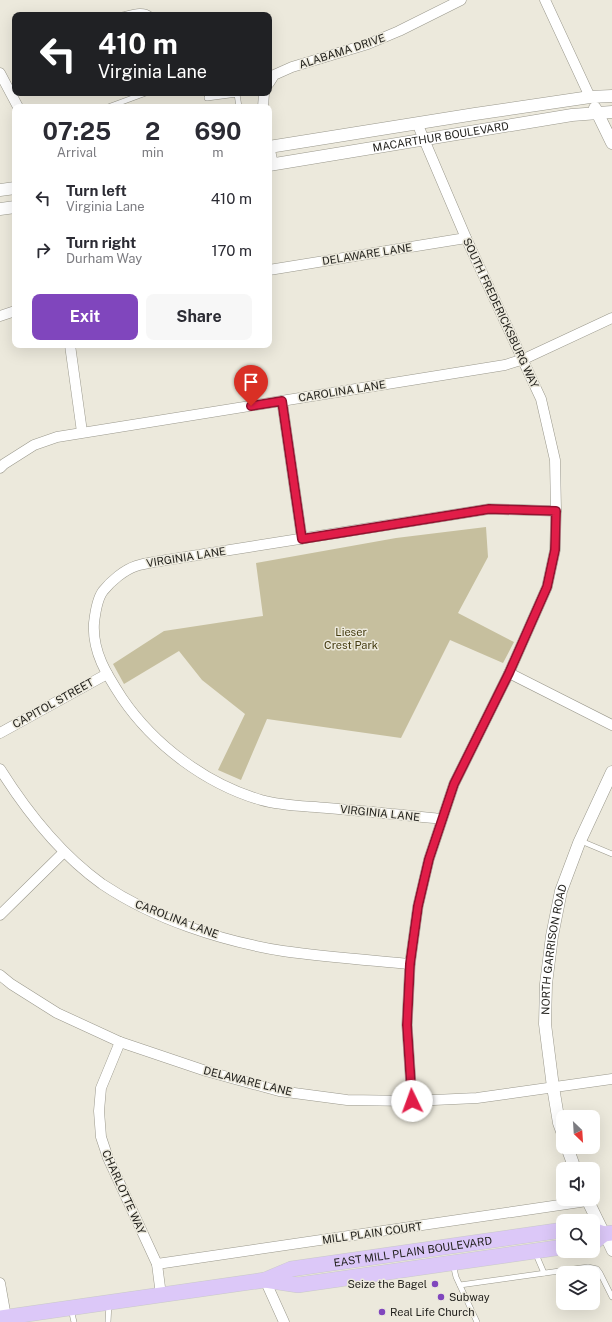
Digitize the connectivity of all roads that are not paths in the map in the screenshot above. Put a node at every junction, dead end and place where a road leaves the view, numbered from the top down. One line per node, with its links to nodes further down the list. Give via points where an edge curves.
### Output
1 (461, 0): 4 (street, ALABAMA DRIVE, via 368,44 292,67)
2 (545, 0): 9 (street)
3 (0, 74): 5 (street)
4 (272, 78)
5 (12, 92)
6 (138, 96): 11 (lane)
7 (222, 96): 10 (lane)
8 (612, 96): 9 (street, MACARTHUR BOULEVARD)
9 (590, 97): 13 (street); 14 (street, MACARTHUR BOULEVARD)
10 (207, 98)
11 (116, 104)
12 (612, 112): 13 (street, MACARTHUR BOULEVARD)
13 (598, 113): 15 (street, MACARTHUR BOULEVARD, via 572,115); 16 (street)
14 (417, 124): 15 (street, SOUTH FREDERICKSBURG WAY); 17 (street, MACARTHUR BOULEVARD)
15 (424, 141): 18 (street, MACARTHUR BOULEVARD); 23 (street, SOUTH FREDERICKSBURG WAY)
16 (612, 143)
17 (272, 146)
18 (272, 165)
19 (12, 188): 20 (street)
20 (0, 190)
21 (12, 207): 22 (street)
22 (0, 209)
23 (466, 238): 24 (street, DELAWARE LANE); 29 (street, SOUTH FREDERICKSBURG WAY)
24 (272, 270)
25 (12, 312): 26 (street)
26 (0, 316)
27 (612, 318): 29 (street, CAROLINA LANE)
28 (70, 348): 31 (street)
29 (524, 360): 30 (street, CAROLINA LANE); 33 (street, SOUTH FREDERICKSBURG WAY, via 541,399 556,460)
30 (282, 401): 31 (street, CAROLINA LANE); 34 (street)
31 (82, 432): 32 (street, CAROLINA LANE, via 34,445)
32 (0, 468)
33 (556, 511): 34 (street, VIRGINIA LANE, via 489,509); 35 (street, SOUTH FREDERICKSBURG WAY, via 555,550 547,587)
34 (302, 539): 36 (street, VIRGINIA LANE, via 154,562 135,566 117,576 102,592 94,614 93,632 97,653)
35 (509, 673): 37 (street); 41 (street, SOUTH FREDERICKSBURG WAY, via 454,784)
36 (107, 674): 38 (street, CAPITOL STREET); 41 (street, VIRGINIA LANE, via 142,724 162,743 182,761 234,790 261,800 290,806)
37 (612, 725)
38 (0, 733)
39 (0, 769): 43 (street, CAROLINA LANE, via 33,816)
40 (612, 772): 42 (street, NORTH GARRISON ROAD)
41 (442, 819): 46 (street, SOUTH FREDERICKSBURG WAY, via 418,906)
42 (580, 841): 44 (lane); 50 (street, NORTH GARRISON ROAD, via 561,891 546,984 545,1024)
43 (64, 852): 45 (street); 46 (street, CAROLINA LANE, via 102,884 136,904 205,932 283,951)
44 (612, 854)
45 (0, 915)
46 (410, 964): 51 (street, SOUTH FREDERICKSBURG WAY, via 407,1025)
47 (0, 975): 48 (street, DELAWARE LANE, via 57,1013)
48 (120, 1042): 51 (street, DELAWARE LANE, via 206,1071 279,1091 347,1100); 61 (street, CHARLOTTE WAY, via 101,1088 101,1137 108,1158)
49 (612, 1079): 50 (street, DELAWARE LANE)
50 (553, 1087): 51 (street, DELAWARE LANE, via 477,1098); 52 (street, NORTH GARRISON ROAD)
51 (412, 1101)
52 (557, 1110)
53 (556, 1205): 61 (street, MILL PLAIN COURT)
54 (589, 1206): 56 (street)
55 (556, 1231): 63 (main road, EAST MILL PLAIN BOULEVARD, via 291,1269)
56 (601, 1235): 58 (street)
57 (556, 1248): 59 (main road, EAST MILL PLAIN BOULEVARD)
58 (612, 1251)
59 (534, 1252): 60 (main road, EAST MILL PLAIN BOULEVARD); 62 (lane)
60 (453, 1263): 63 (main road, EAST MILL PLAIN BOULEVARD, via 298,1286); 65 (lane)
61 (157, 1264): 66 (street, CHARLOTTE WAY)
62 (544, 1273): 65 (lane); 67 (lane, via 588,1267 597,1269)
63 (265, 1280): 66 (main road, EAST MILL PLAIN BOULEVARD); 72 (street)
64 (0, 1283): 70 (street)
65 (460, 1285): 73 (lane)
66 (161, 1295): 68 (main road, EAST MILL PLAIN BOULEVARD)
67 (612, 1297)
68 (109, 1302): 69 (main road, EAST MILL PLAIN BOULEVARD); 71 (lane)
69 (72, 1315): 70 (main road, EAST MILL PLAIN BOULEVARD)
70 (4, 1319)
71 (108, 1322)
72 (284, 1322)
73 (478, 1322)

